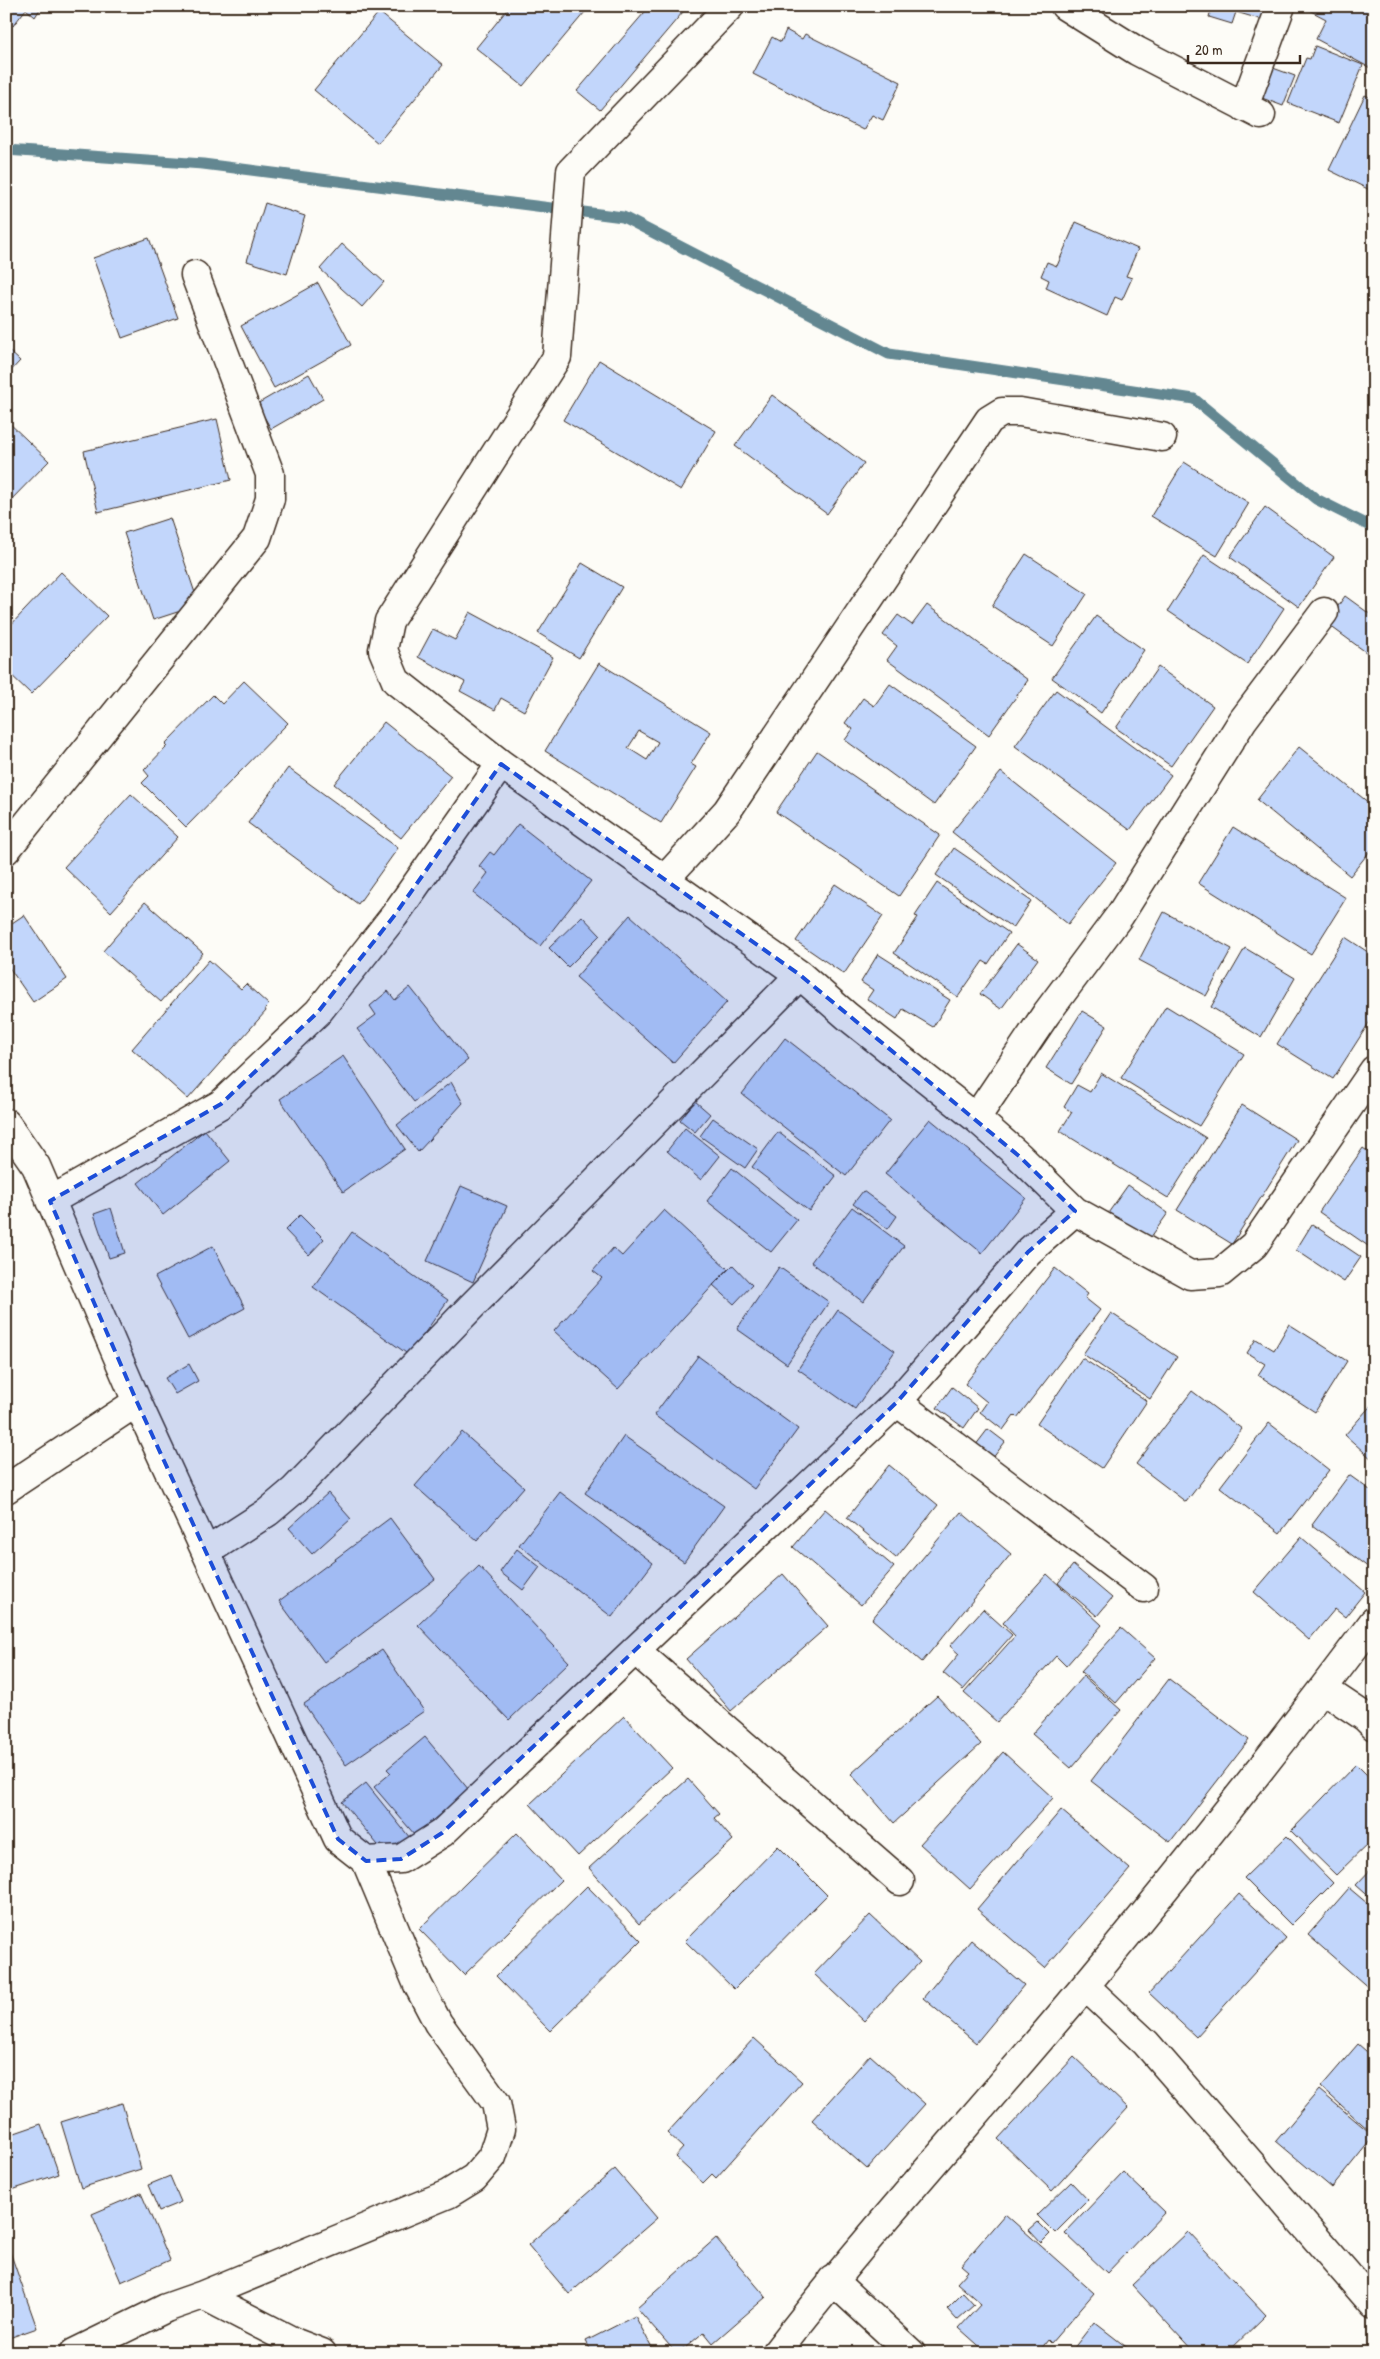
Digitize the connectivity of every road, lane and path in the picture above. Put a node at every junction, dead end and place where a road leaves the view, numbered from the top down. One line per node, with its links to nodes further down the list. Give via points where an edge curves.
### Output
1 (730, 6): 7 (street, via 571,171 557,357 389,621 383,650 396,682)
2 (1065, 6): 3 (street, via 1137,51 1253,111)
3 (1280, 6)
4 (195, 275): 8 (street, via 270,474 270,499 257,538)
5 (1162, 437): 9 (street, via 1020,412 1002,412 990,420 727,810)
6 (1324, 612): 12 (street, via 1243,720 1120,915 1046,1014)
7 (501, 764): 9 (street); 14 (street, via 394,916 318,1012 221,1104)
8 (6, 850)
9 (666, 879): 10 (street)
10 (800, 976): 12 (street); 19 (street, via 294,1490 268,1512)
11 (1374, 1070): 15 (street, via 1254,1245 1220,1273 1190,1275)
12 (976, 1118): 15 (street)
13 (6, 1123): 14 (street, via 36,1166)
14 (50, 1200): 16 (street)
15 (1075, 1211): 17 (street, via 1028,1252)
16 (137, 1402): 18 (street); 19 (street)
17 (897, 1402): 20 (street); 22 (street)
18 (6, 1488)
19 (206, 1552): 25 (street, via 338,1839)
20 (1144, 1588)
21 (1374, 1621): 23 (street)
22 (635, 1650): 25 (street, via 442,1832 401,1859); 26 (street)
23 (1323, 1689): 24 (street); 27 (street)
24 (1374, 1726)
25 (366, 1861): 29 (street, via 418,1985 438,2023 496,2103 501,2129 492,2157 474,2178 448,2194)
26 (900, 1881)
27 (1084, 1986): 28 (street); 30 (street, via 1146,2043)
28 (832, 2280): 34 (street); 35 (street)
29 (202, 2295): 31 (street); 32 (street, via 166,2308)
30 (1374, 2305)
31 (297, 2348): 33 (street)
32 (74, 2353)
33 (322, 2353)
34 (776, 2353)
35 (911, 2353)

